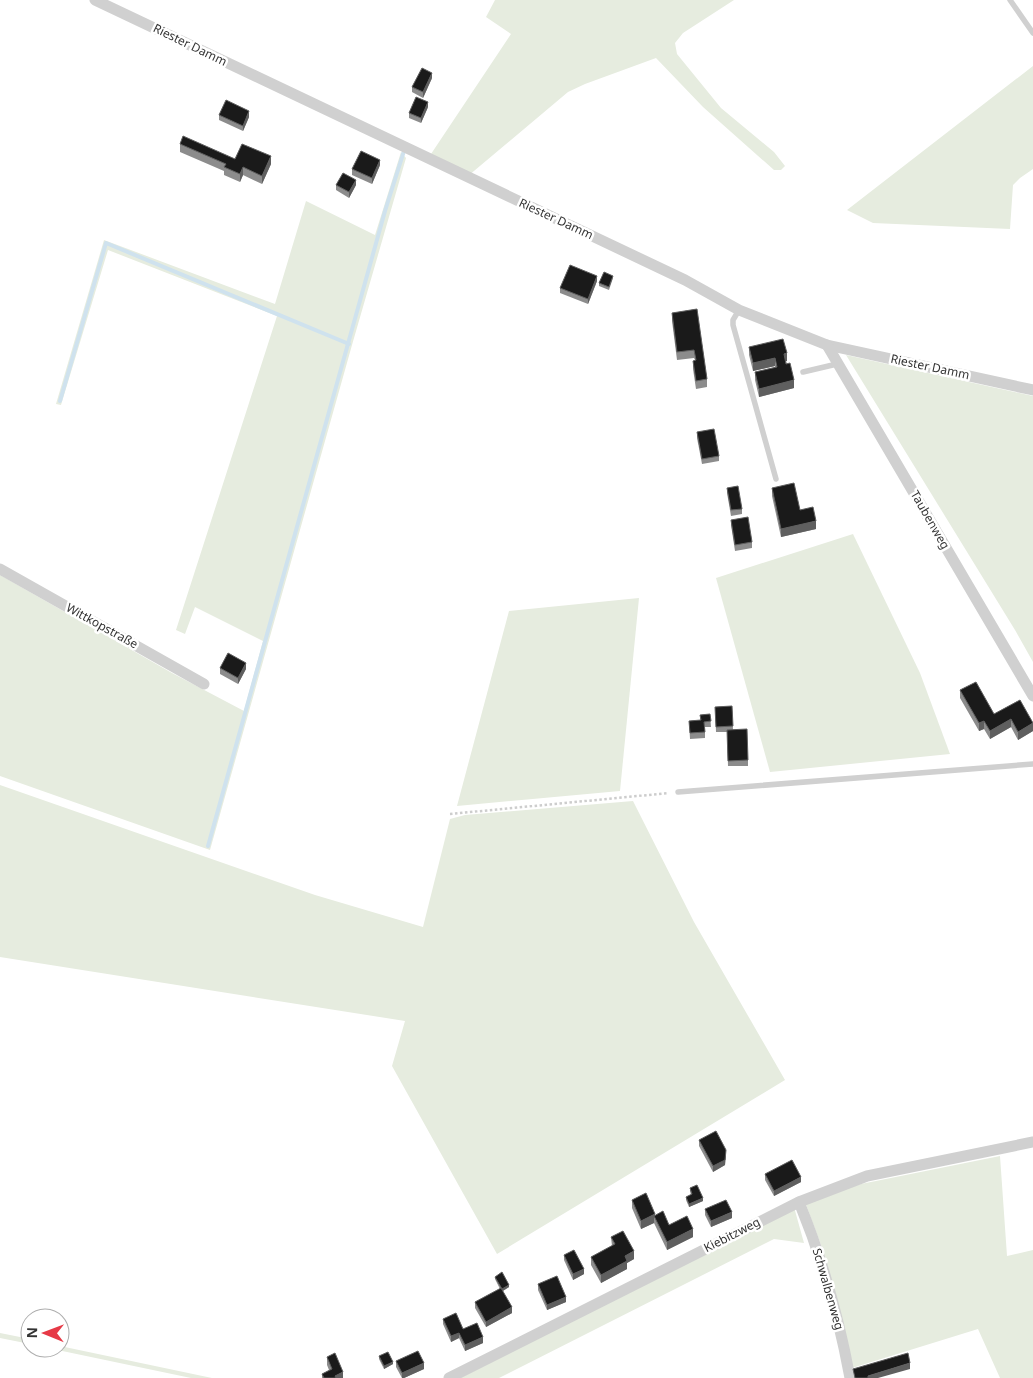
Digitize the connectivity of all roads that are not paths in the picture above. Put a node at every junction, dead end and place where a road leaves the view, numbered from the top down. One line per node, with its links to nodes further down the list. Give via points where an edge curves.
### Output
1 (95, 0): 4 (street, Riester Damm, via 684,280)
2 (1010, 0): 3 (lane)
3 (1033, 33)
4 (739, 310): 5 (street, Riester Damm); 9 (lane, via 733,325)
5 (827, 345): 6 (street, Taubenweg); 8 (street, Riester Damm)
6 (837, 364): 7 (lane); 12 (street, Taubenweg)
7 (803, 372)
8 (1033, 390)
9 (776, 479)
10 (0, 568): 11 (street, Wittkopstraße)
11 (204, 684)
12 (1033, 696)
13 (1033, 764): 14 (lane)
14 (678, 792)
15 (1033, 1142): 16 (street, Kiebitzweg, via 867,1176)
16 (799, 1202): 17 (street, Kiebitzweg); 18 (street, Schwalbenweg, via 815,1240 845,1348)
17 (449, 1378)
18 (850, 1378)

